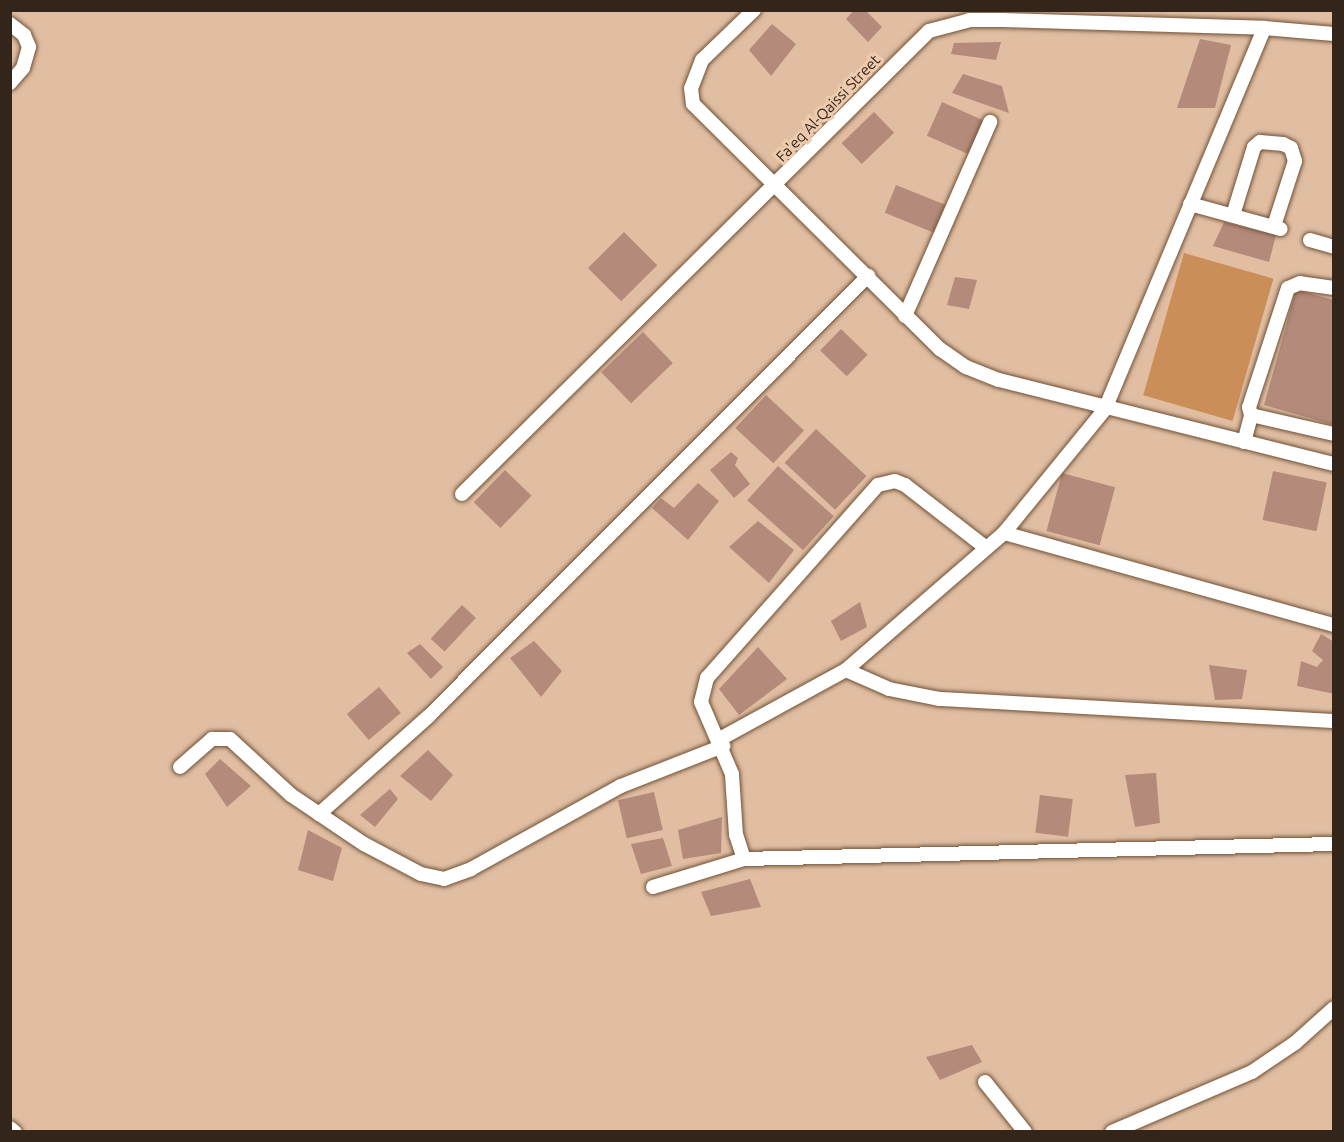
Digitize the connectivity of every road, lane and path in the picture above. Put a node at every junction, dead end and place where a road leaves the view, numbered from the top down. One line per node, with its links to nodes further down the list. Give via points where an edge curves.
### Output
1 (754, 10): 7 (street, via 702,60 691,88 693,104 705,119)
2 (10, 24): 5 (street, via 24,35 29,47 23,68)
3 (1264, 28): 4 (street, Fa'eq Al-Qaissi Street); 7 (street, Fa'eq Al-Qaissi Street, via 1002,20 945,25 919,38); 8 (street)
4 (1334, 34)
5 (10, 83)
6 (990, 123): 14 (street)
7 (774, 187): 12 (street); 20 (street, Fa'eq Al-Qaissi Street)
8 (1190, 204): 9 (street); 15 (street)
9 (1233, 215): 9 (street, via 1279,228 1295,161 1291,148 1260,142 1254,147)
10 (1310, 240): 11 (street)
11 (1334, 247)
12 (868, 276): 14 (street); 28 (street, via 429,716)
13 (1334, 288): 16 (street, via 1300,283 1288,288 1249,404)
14 (905, 316): 15 (street, via 966,367)
15 (1105, 409): 18 (street); 21 (street)
16 (1251, 414): 17 (street); 18 (street)
17 (1334, 434)
18 (1244, 442): 19 (street)
19 (1334, 464)
20 (462, 494)
21 (1004, 532): 22 (street); 23 (street)
22 (985, 547): 24 (street); 26 (street, via 905,484 887,481 872,489 707,678 701,702 706,720)
23 (1334, 625)
24 (846, 670): 25 (street, via 889,689 940,699); 26 (street)
25 (1334, 721)
26 (721, 743): 28 (street, via 592,800 455,878 421,874 364,844); 30 (street, via 732,774 736,835)
27 (180, 767): 28 (street, via 212,739 230,739 291,795)
28 (319, 814)
29 (1334, 844): 30 (street)
30 (744, 859): 31 (street)
31 (653, 887)
32 (1334, 1008): 37 (street, via 1295,1043 1252,1071)
33 (985, 1082): 36 (street)
34 (10, 1128): 35 (street)
35 (15, 1131)
36 (1026, 1131)
37 (1112, 1131)

